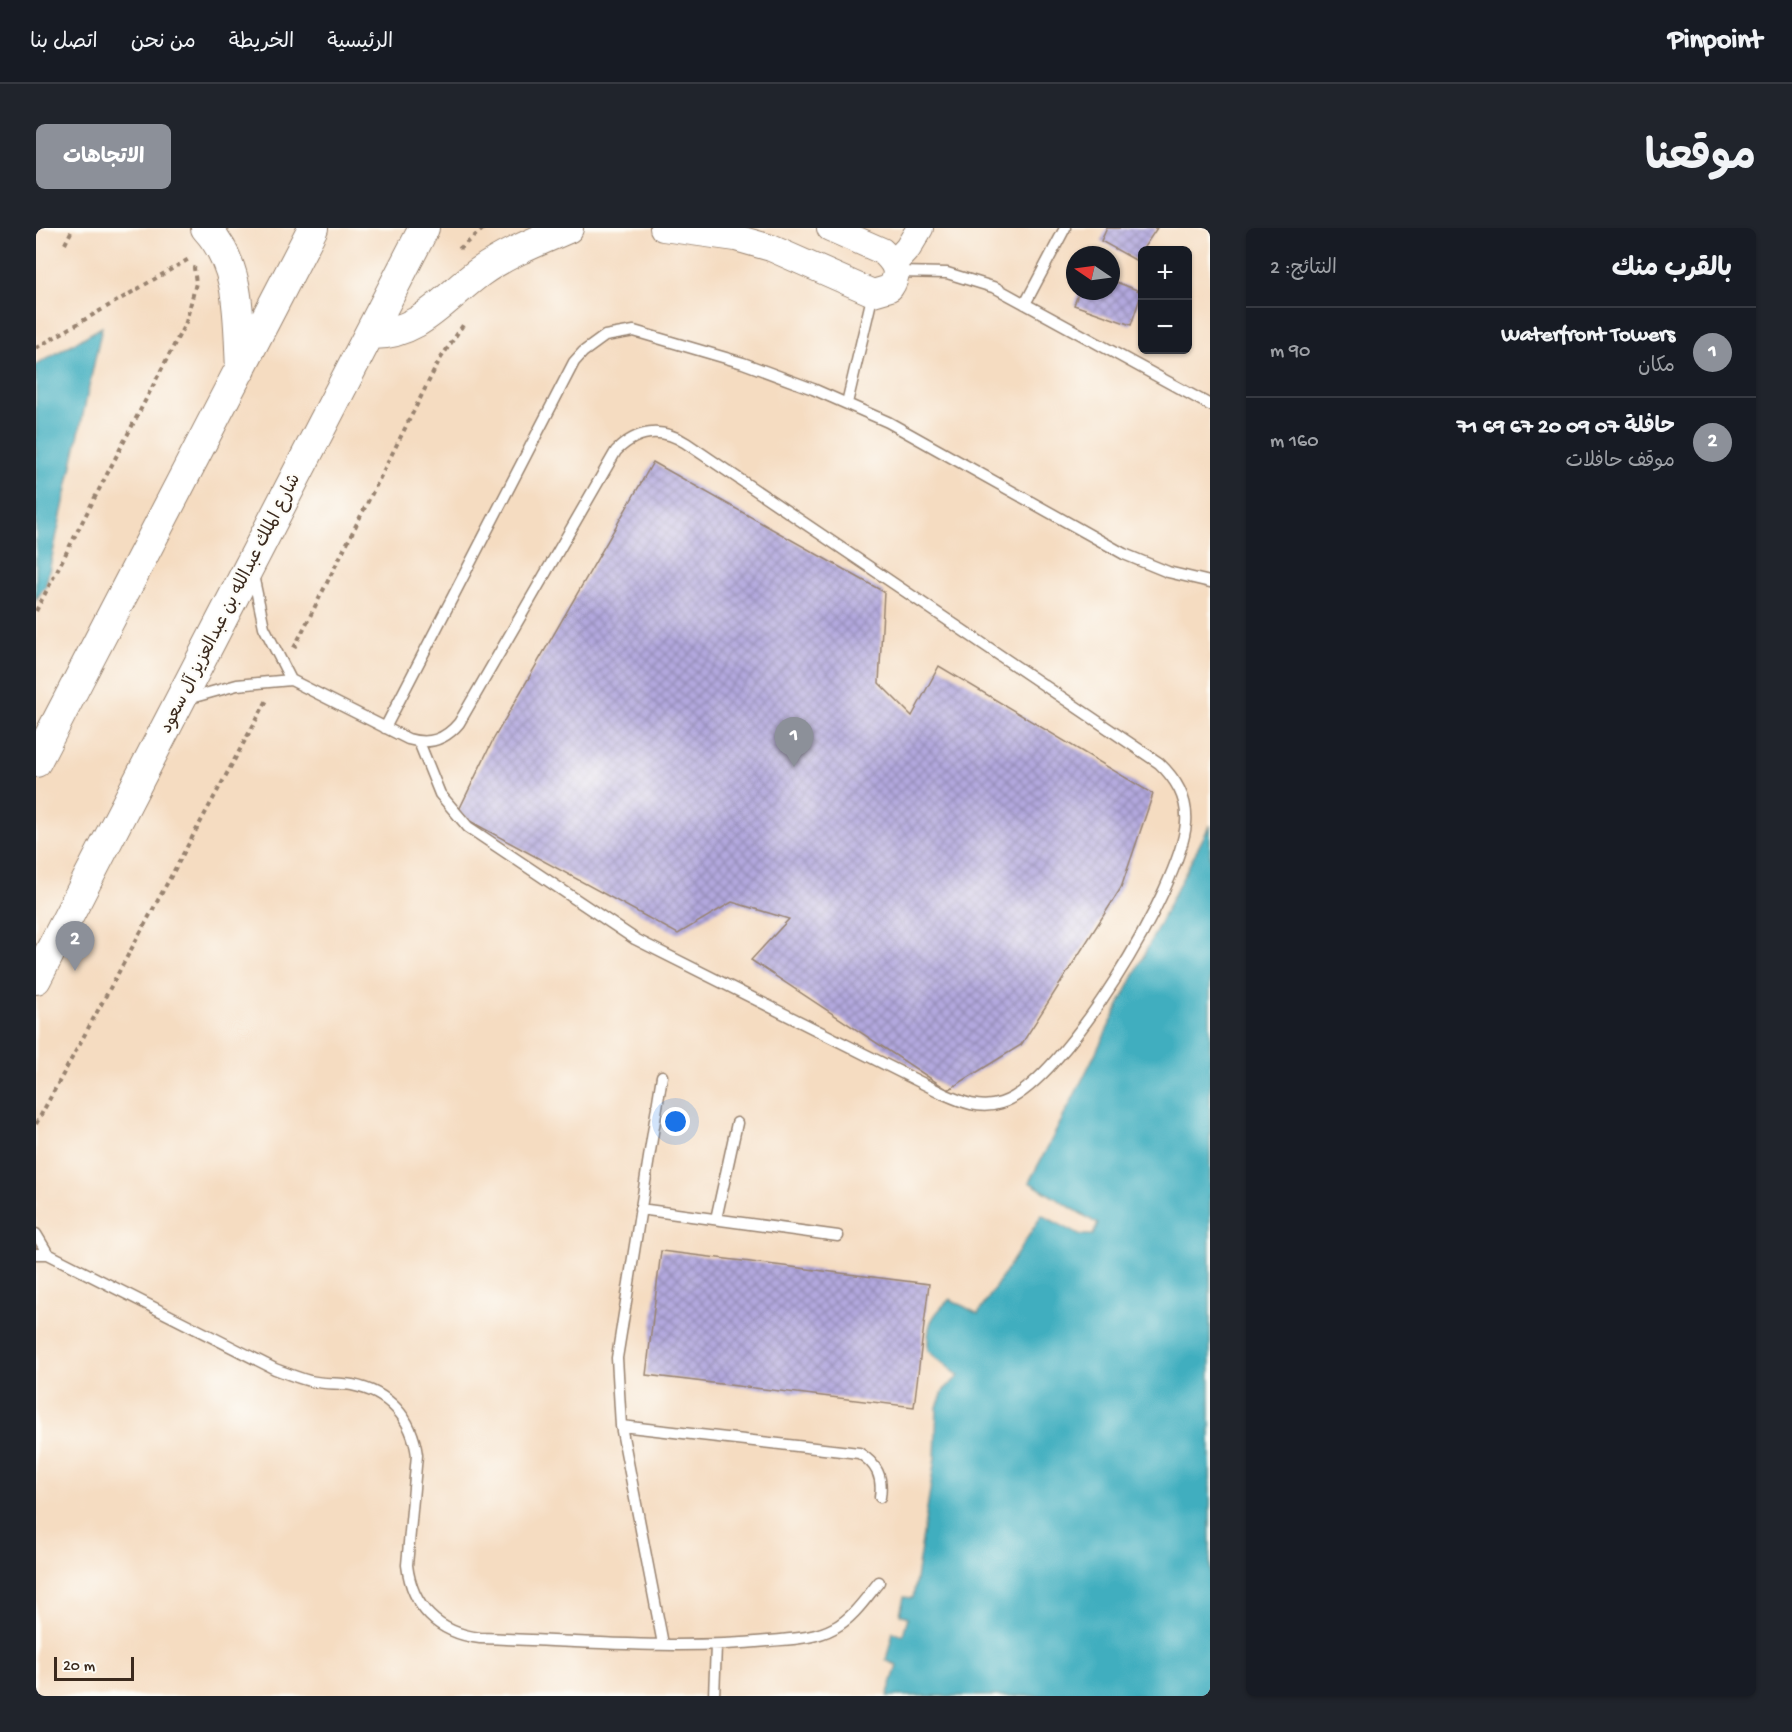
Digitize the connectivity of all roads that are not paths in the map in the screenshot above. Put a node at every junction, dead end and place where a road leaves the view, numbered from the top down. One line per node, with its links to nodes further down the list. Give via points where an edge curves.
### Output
1 (206, 228): 13 (main road, via 233,273)
2 (313, 228): 13 (main road)
3 (424, 228): 12 (main road, شارع الملك عبدالله بن عبدالعزيز آل سعود)
4 (568, 228): 12 (main road, via 501,259 412,327)
5 (663, 228): 10 (street, via 736,238 771,248)
6 (920, 228): 9 (street)
7 (1065, 228): 11 (lane)
8 (843, 229): 9 (street, via 882,251)
9 (895, 268): 10 (street, via 890,288); 11 (lane, via 964,277)
10 (873, 293): 14 (lane)
11 (1025, 304): 15 (lane)
12 (370, 334): 16 (main road, شارع الملك عبدالله بن عبدالعزيز آل سعود)
13 (241, 369): 22 (main road)
14 (847, 403): 17 (lane, via 1124,554 1168,572); 20 (lane, via 752,366 649,334 619,332 593,343 574,362)
15 (1210, 405)
16 (251, 559): 18 (lane, via 258,605 273,648); 19 (main road, شارع الملك عبدالله بن عبدالعزيز آل سعود)
17 (1210, 582)
18 (291, 681): 19 (lane, via 237,685); 20 (lane)
19 (178, 702): 23 (main road, شارع الملك عبدالله بن عبدالعزيز آل سعود)
20 (385, 728): 21 (lane)
21 (419, 742): 21 (lane, via 442,738 459,723 616,451 636,435 662,432 686,443 1159,763 1180,789 1186,822 1178,856 1141,935 1091,1016 1058,1056 1014,1098 993,1105 971,1105 635,939 468,827 440,794)
22 (36, 762)
23 (36, 979)
24 (662, 1076): 26 (lane)
25 (737, 1123): 27 (lane)
26 (640, 1209): 27 (lane); 32 (lane, via 617,1358)
27 (716, 1219): 29 (lane)
28 (36, 1234): 31 (lane)
29 (838, 1236)
30 (36, 1254): 31 (lane)
31 (48, 1254): 35 (lane, via 275,1369 311,1381 366,1388 396,1407 414,1437 417,1455 408,1579 420,1605 440,1625 480,1638)
32 (621, 1426): 33 (lane, via 859,1453 869,1459 881,1476); 35 (lane)
33 (880, 1497)
34 (879, 1582): 36 (lane, via 851,1616 818,1635)
35 (663, 1644): 36 (lane)
36 (716, 1646): 37 (lane)
37 (714, 1696)

